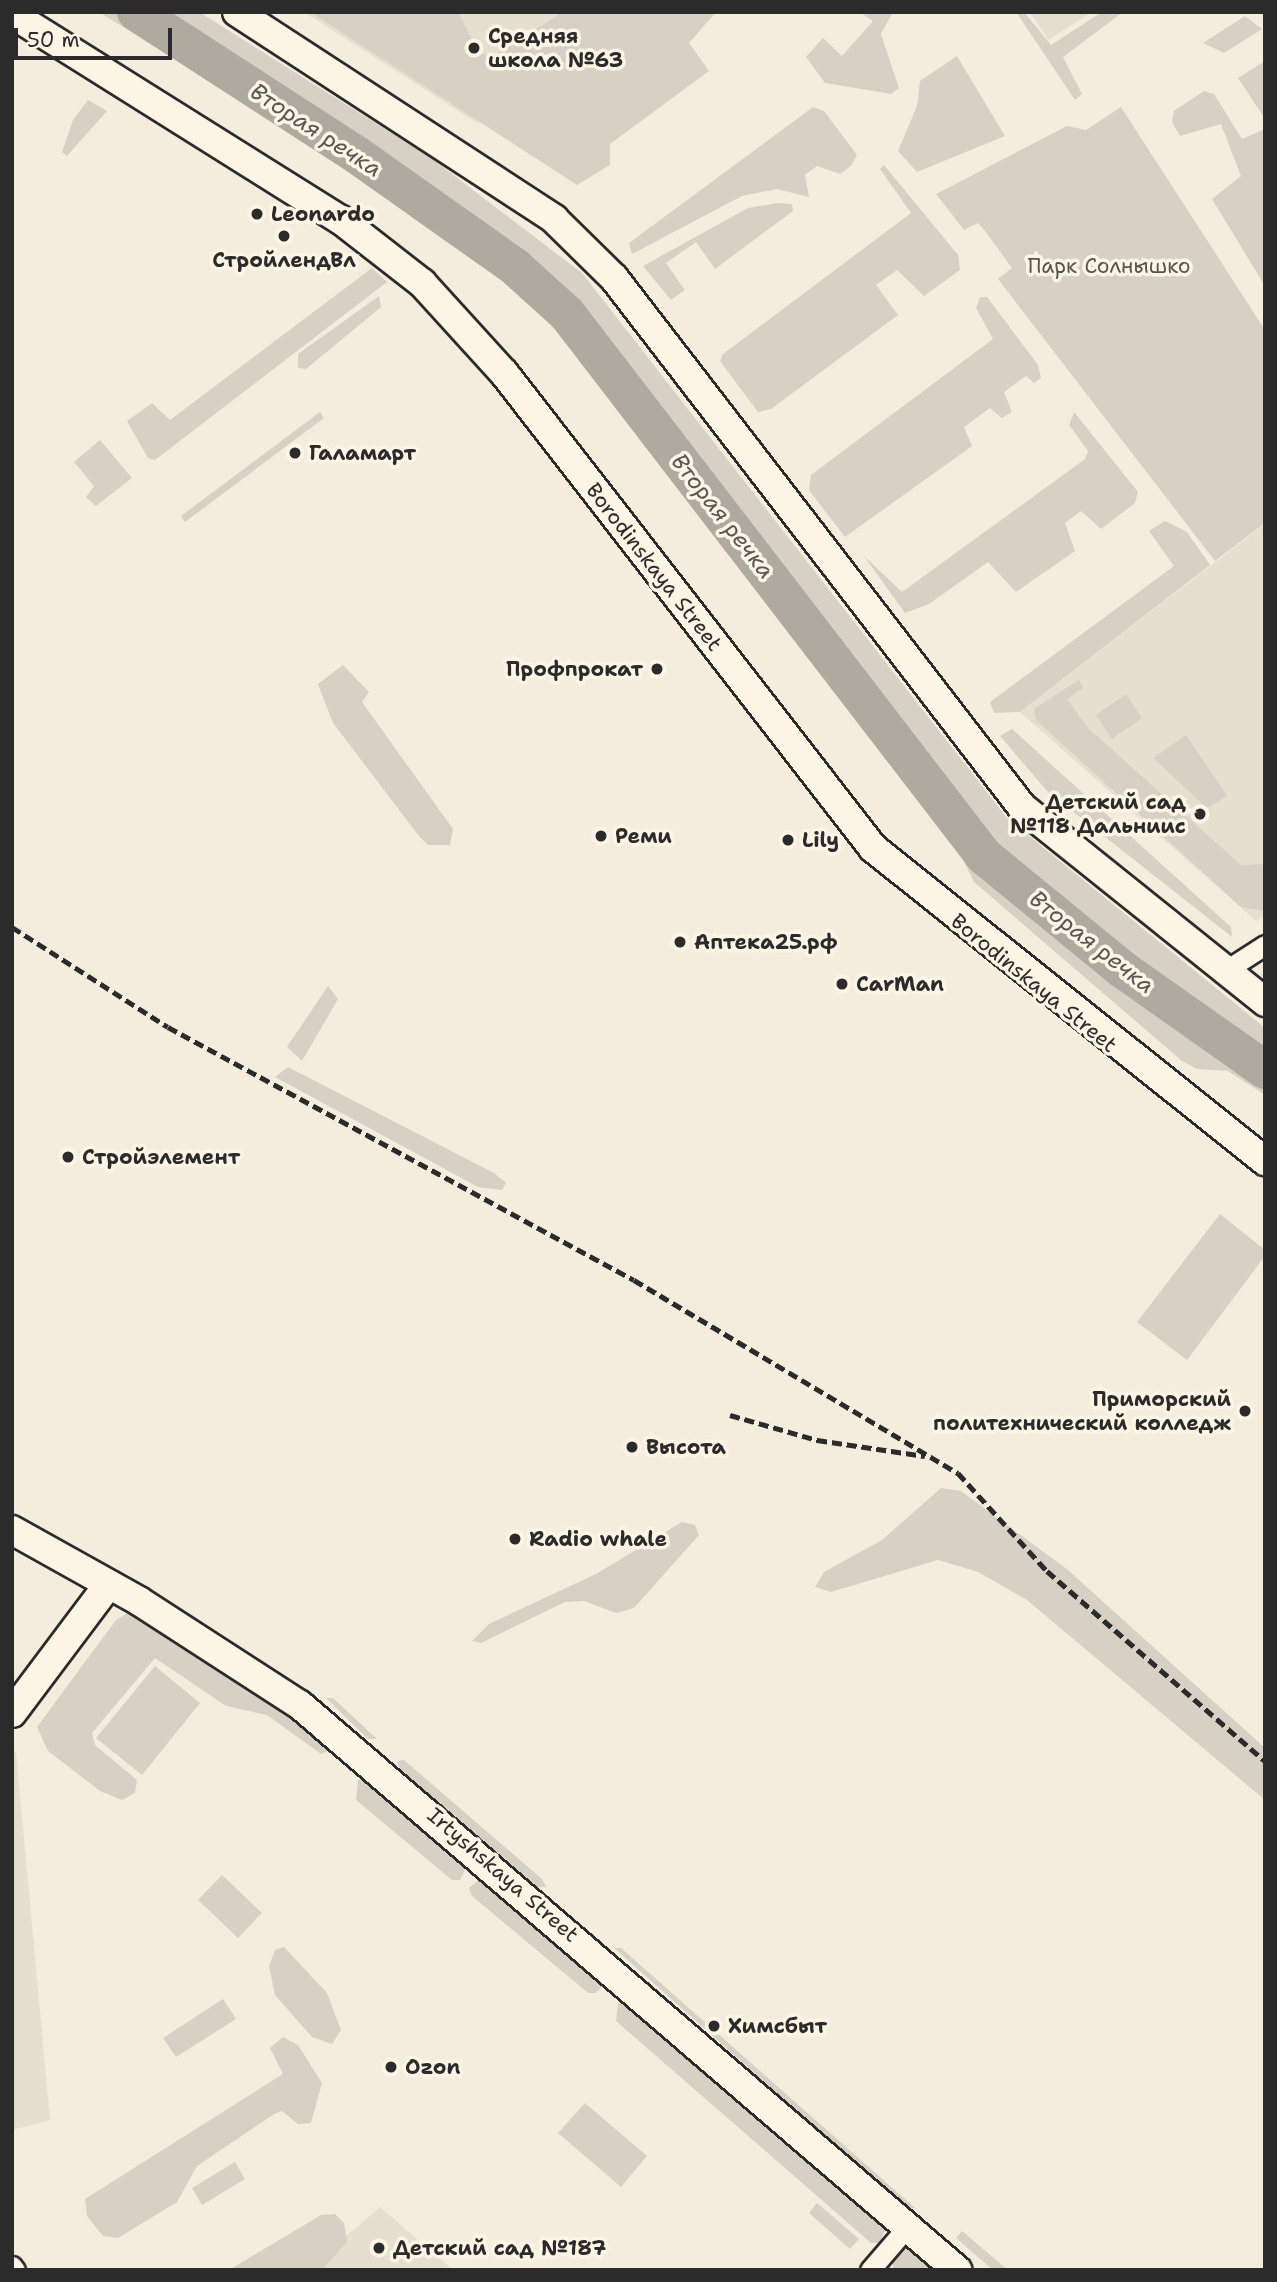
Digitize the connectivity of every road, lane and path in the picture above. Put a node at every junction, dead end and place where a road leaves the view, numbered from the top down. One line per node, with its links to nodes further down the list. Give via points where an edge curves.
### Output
1 (237, 12): 4 (main road, via 562,226 614,278 1022,807)
2 (12, 14): 6 (main road, Borodinskaya Street, via 341,220 422,283 504,373 873,848)
3 (1265, 945): 4 (street)
4 (1226, 970): 5 (main road)
5 (1265, 1002)
6 (1265, 1161)
7 (12, 1530): 8 (main road, Irtyshskaya Street)
8 (109, 1584): 9 (main road); 10 (main road, Irtyshskaya Street, via 257,1675 364,1756)
9 (12, 1713)
10 (907, 2227): 11 (street); 12 (main road, Irtyshskaya Street)
11 (870, 2270)
12 (957, 2270)

